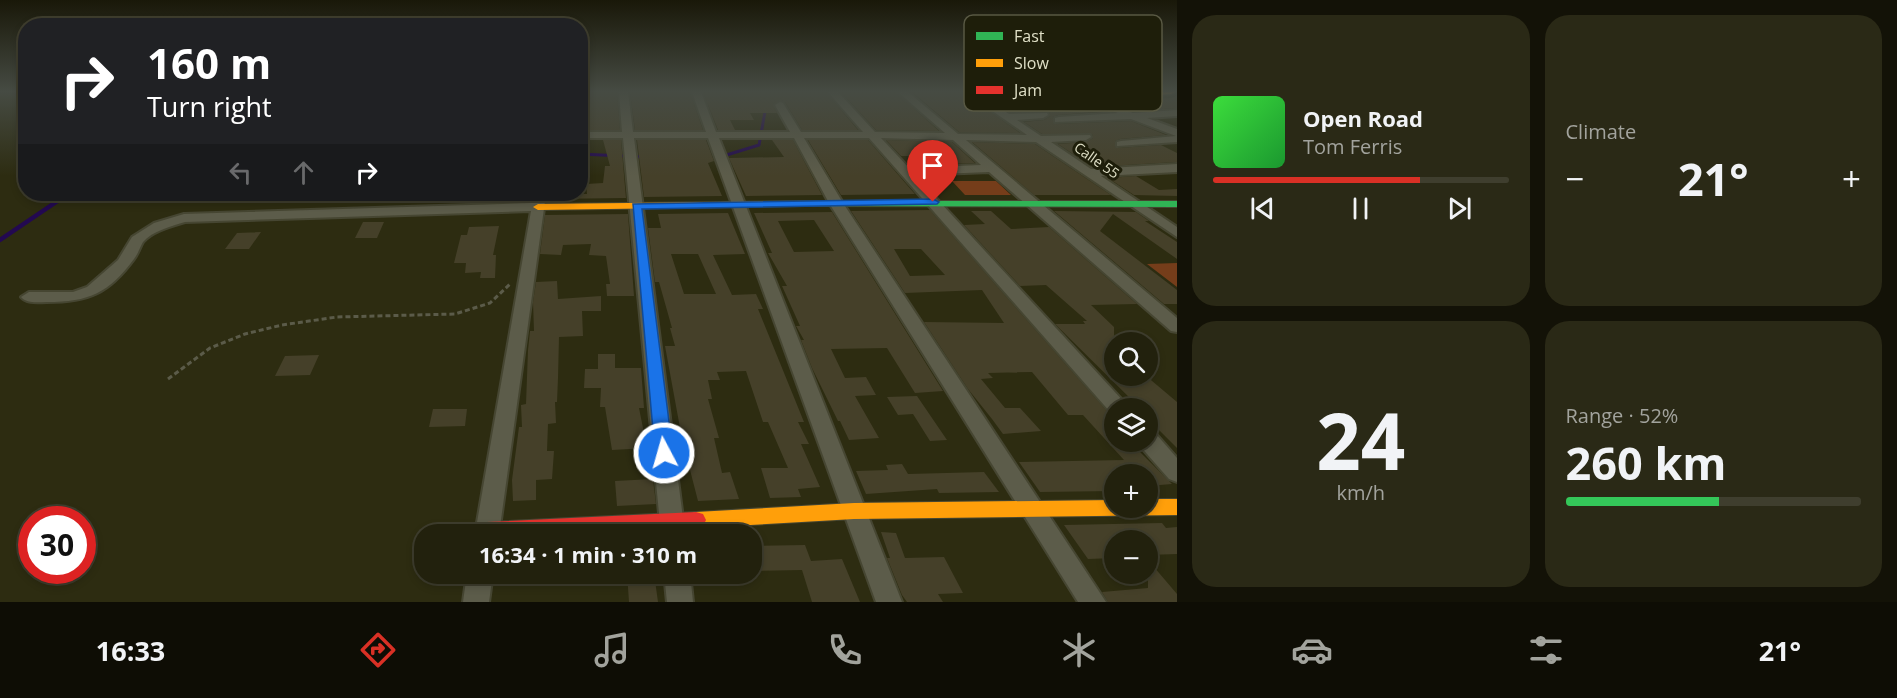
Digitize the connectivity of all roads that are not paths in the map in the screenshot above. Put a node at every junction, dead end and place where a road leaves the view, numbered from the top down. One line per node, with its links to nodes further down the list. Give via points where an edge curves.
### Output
1 (627, 120): 12 (street)
2 (706, 120): 13 (street)
3 (788, 120): 9 (street)
4 (859, 120): 11 (street)
5 (936, 120): 14 (street)
6 (1014, 120): 16 (street, Calle 55)
7 (1143, 120): 8 (street)
8 (1177, 133)
9 (796, 134): 11 (street); 13 (street); 28 (street)
10 (588, 135): 12 (street)
11 (873, 135): 14 (street); 21 (street)
12 (630, 136): 13 (street); 32 (street)
13 (711, 136): 31 (street)
14 (955, 136): 16 (street); 19 (street)
15 (1086, 137): 16 (street)
16 (1042, 139): 22 (street, Calle 55)
17 (1177, 139): 18 (street)
18 (1121, 144)
19 (992, 168): 21 (street); 27 (street)
20 (1177, 168): 22 (street)
21 (906, 172): 26 (street)
22 (1090, 173): 29 (street, Calle 55)
23 (519, 201): 34 (street, via 184,218 159,226 137,240 128,259 87,294)
24 (539, 201): 42 (street)
25 (555, 201): 32 (street)
26 (933, 202): 27 (street); 28 (street); 36 (street)
27 (1032, 202): 29 (street); 35 (street)
28 (836, 203): 31 (street); 40 (street)
29 (1135, 204): 30 (street); 33 (street, Calle 55)
30 (1177, 204)
31 (739, 205): 32 (street); 41 (street)
32 (637, 206): 43 (street)
33 (1177, 233)
34 (29, 297)
35 (1177, 327)
36 (1109, 398)
37 (1158, 451): 38 (street)
38 (1177, 473)
39 (1177, 507): 40 (street)
40 (1034, 509): 41 (street); 50 (street)
41 (854, 511): 44 (street); 49 (street)
42 (488, 524)
43 (672, 524)
44 (706, 524)
45 (478, 584): 47 (street)
46 (678, 584): 48 (street)
47 (476, 602)
48 (680, 602)
49 (889, 602)
50 (1093, 602)

